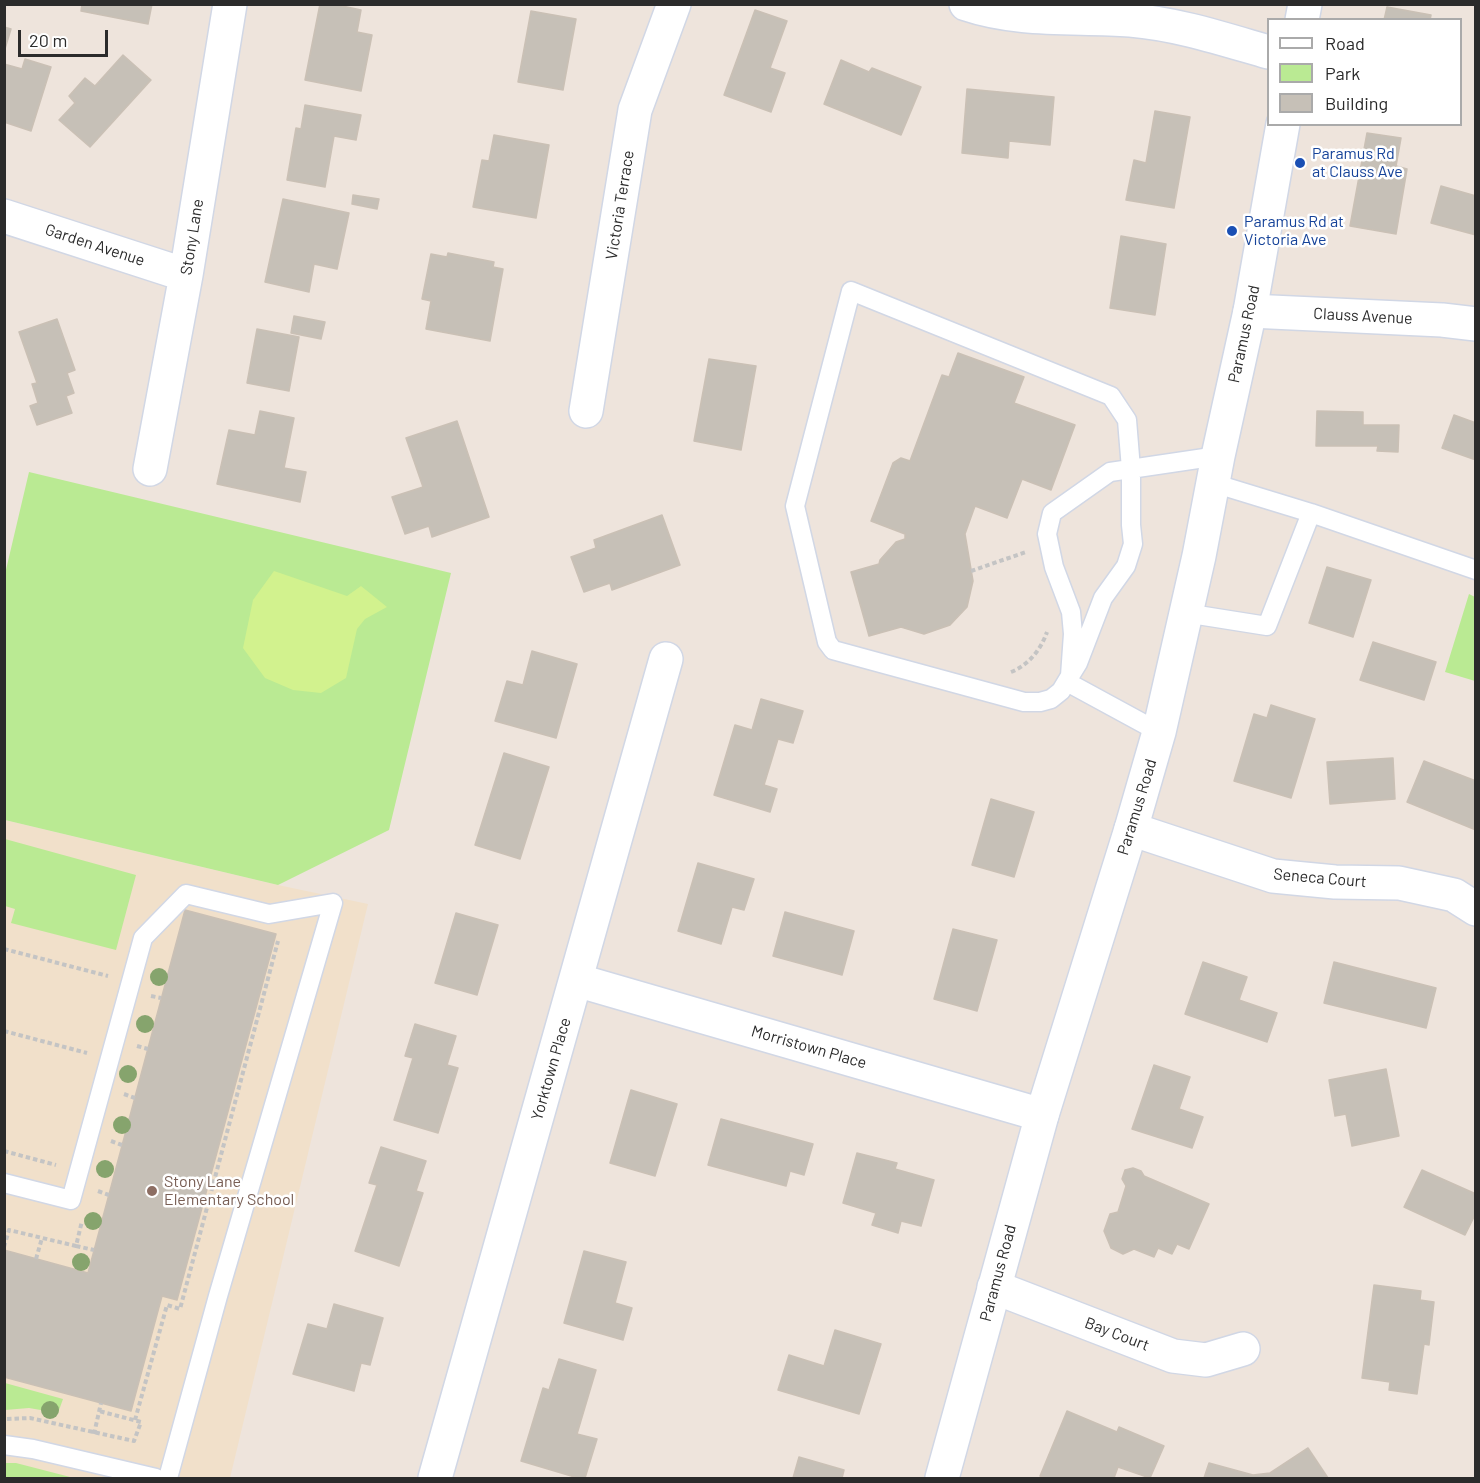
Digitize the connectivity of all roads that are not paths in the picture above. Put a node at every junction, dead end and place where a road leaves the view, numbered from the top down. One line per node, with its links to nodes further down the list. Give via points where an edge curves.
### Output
1 (230, 4): 7 (street, Stony Lane)
2 (674, 4): 10 (street, Victoria Terrace, via 635,110)
3 (966, 4): 4 (street, via 983,10 1054,18 1131,20 1184,28)
4 (1267, 51)
5 (1283, 126): 8 (street, Paramus Road)
6 (4, 216): 7 (street, Garden Avenue)
7 (186, 275): 11 (street, Stony Lane)
8 (1250, 310): 9 (street, Clauss Avenue); 13 (street, Paramus Road)
9 (1476, 324)
10 (586, 411)
11 (150, 469)
12 (1131, 469): 13 (lane); 18 (lane, via 1133,544 1126,566 1102,598 1078,663); 18 (lane, via 1110,472 1053,513 1048,522 1054,567 1071,612); 18 (lane, via 1127,420 1112,396 851,291 795,506 827,642 833,650 1024,702 1051,699)
13 (1215, 469): 14 (lane); 16 (street, Paramus Road)
14 (1311, 513): 15 (lane); 16 (lane, via 1267,626)
15 (1476, 570)
16 (1185, 613): 19 (street, Paramus Road)
17 (666, 659): 22 (street, Yorktown Place)
18 (1068, 679): 19 (lane)
19 (1159, 732): 20 (street, Paramus Road)
20 (1131, 830): 21 (street, Seneca Court, via 1273,876 1335,882 1399,882 1454,895); 23 (street, Paramus Road)
21 (1476, 909)
22 (576, 980): 23 (street, Morristown Place); 30 (street, Yorktown Place)
23 (1042, 1115): 25 (street, Paramus Road)
24 (4, 1183): 29 (lane, via 71,1200 143,938 186,894 269,914 333,903)
25 (994, 1287): 26 (street, Bay Court, via 1173,1356 1206,1360); 31 (street, Paramus Road)
26 (1243, 1349)
27 (4, 1445): 28 (lane)
28 (156, 1479)
29 (168, 1479)
30 (435, 1479)
31 (942, 1479)

